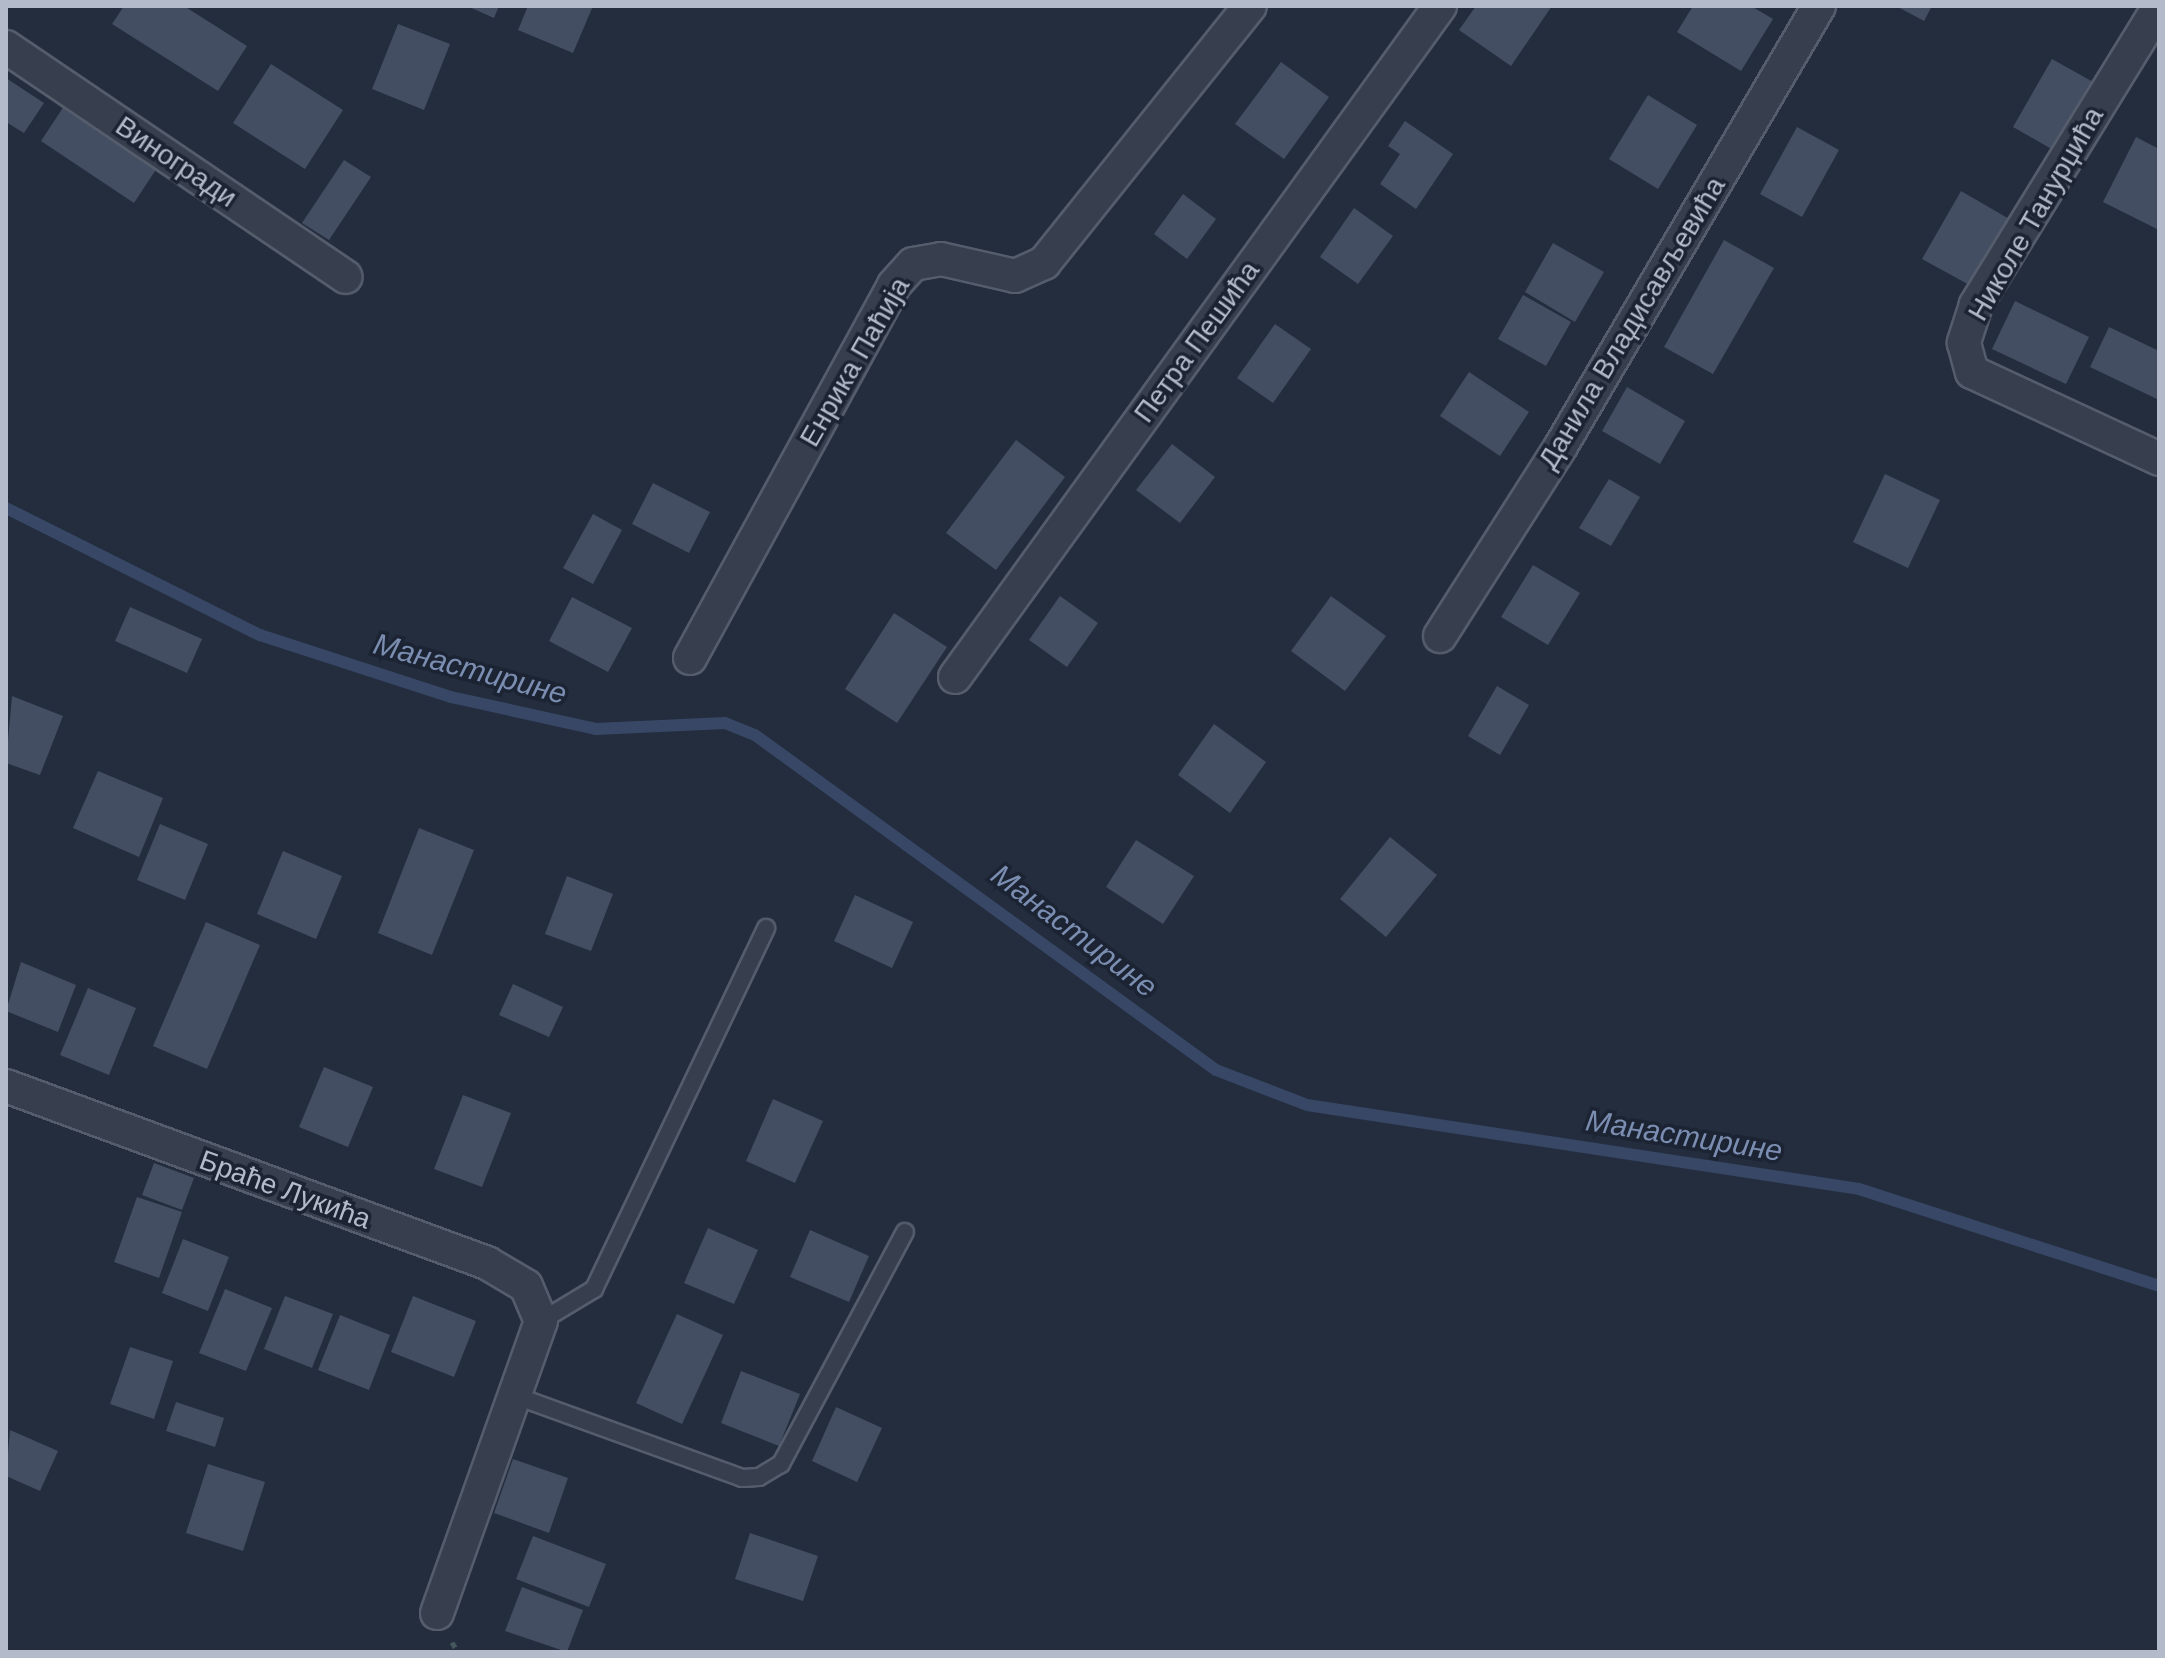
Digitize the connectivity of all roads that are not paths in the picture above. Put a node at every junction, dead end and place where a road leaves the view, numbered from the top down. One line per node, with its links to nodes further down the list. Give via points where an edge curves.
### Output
1 (1250, 6): 9 (street, Енрика Паћија, via 1044,263 1015,276 941,259 913,264 894,285)
2 (1440, 6): 10 (street, Петра Пешића)
3 (1819, 6): 8 (street, Данила Владисављевића, via 1561,446)
4 (2159, 7): 7 (street, Николе Танурџића, via 1976,305 1964,343 1972,372)
5 (6, 47): 6 (street, Виногради)
6 (346, 277)
7 (2159, 459)
8 (1440, 636)
9 (690, 658)
10 (955, 677)
11 (766, 928): 14 (lane, via 594,1289)
12 (6, 1086): 14 (street, Браће Лукића, via 487,1263 526,1286)
13 (905, 1232): 15 (lane, via 781,1464 759,1477 742,1478)
14 (541, 1321): 15 (street)
15 (516, 1396): 16 (street)
16 (437, 1613)

